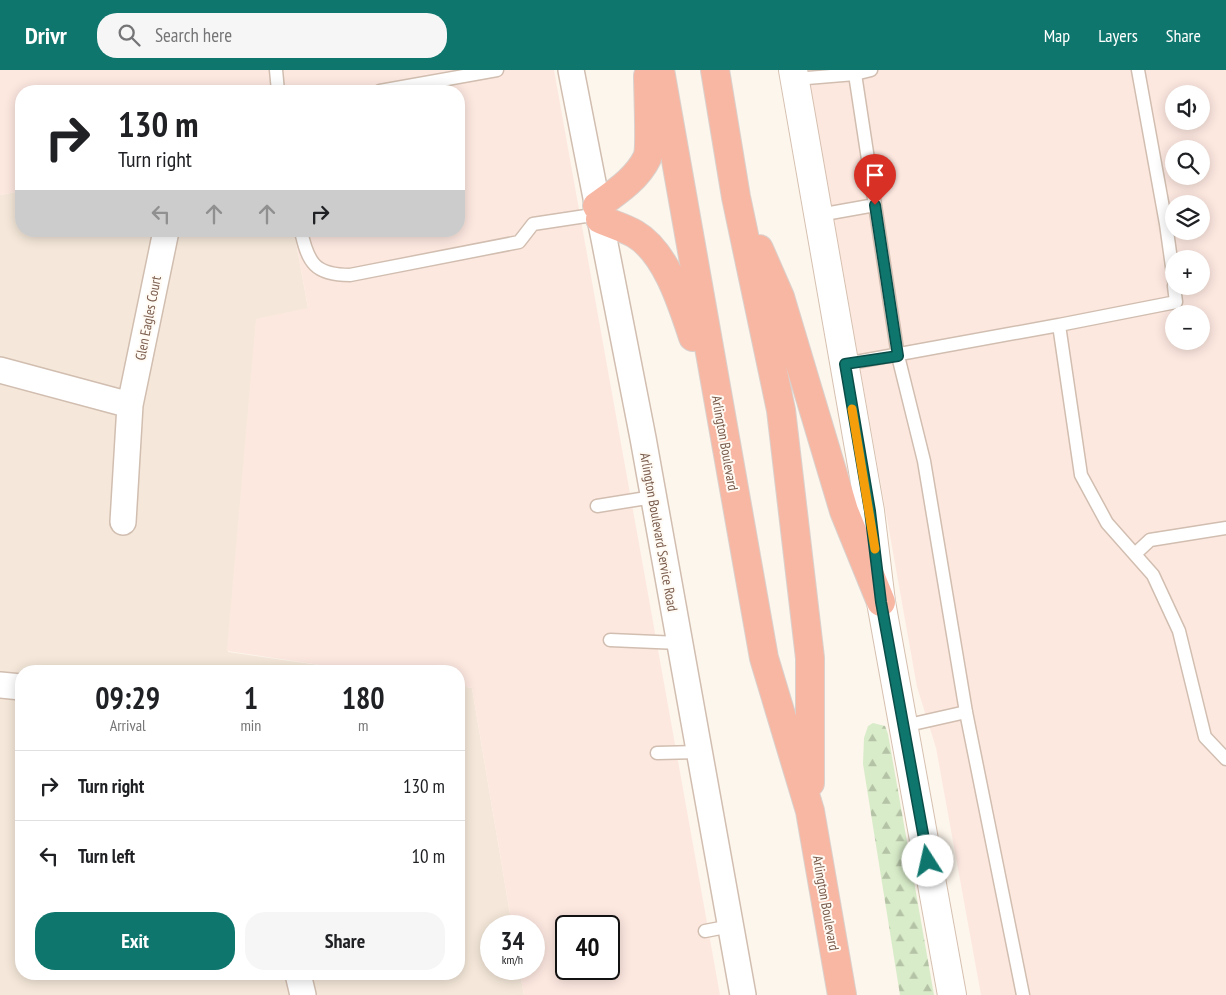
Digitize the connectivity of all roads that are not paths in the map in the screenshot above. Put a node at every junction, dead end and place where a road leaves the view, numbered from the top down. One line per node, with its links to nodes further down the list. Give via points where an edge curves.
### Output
1 (276, 70): 12 (lane)
2 (497, 70): 13 (lane)
3 (571, 70): 16 (street, Arlington Boulevard Service Road)
4 (648, 70): 16 (highway, via 648,156)
5 (660, 70): 27 (highway, Arlington Boulevard)
6 (715, 70): 14 (highway, Arlington Boulevard)
7 (872, 70): 11 (lane)
8 (1138, 70): 20 (lane)
9 (832, 73): 10 (lane); 11 (lane)
10 (794, 74): 17 (street)
11 (855, 74): 15 (lane)
12 (277, 85)
13 (413, 85)
14 (736, 197): 33 (highway, via 780,297 844,511); 43 (highway, Arlington Boulevard, via 782,410 810,658)
15 (875, 205): 17 (lane); 23 (lane)
16 (599, 213): 19 (lane, via 533,224 519,242 350,275 318,270 306,253); 27 (highway, via 636,234 659,256 682,304); 28 (street, Arlington Boulevard Service Road)
17 (819, 216): 24 (street)
18 (165, 237): 26 (street, Glen Eagles Court)
19 (302, 237)
20 (1170, 250)
21 (1175, 295): 22 (lane, via 1176,302)
22 (1059, 325): 23 (lane); 32 (lane, via 1081,475 1107,523)
23 (898, 356): 24 (lane); 38 (lane, via 924,460)
24 (845, 364): 33 (street, via 870,511)
25 (0, 370): 26 (street)
26 (130, 405): 30 (street, Glen Eagles Court)
27 (718, 406): 43 (highway, Arlington Boulevard, via 764,658)
28 (653, 497): 29 (lane); 35 (street, Arlington Boulevard Service Road)
29 (596, 506)
30 (123, 522)
31 (1226, 528): 32 (lane, via 1150,540)
32 (1135, 554): 42 (lane, via 1153,575 1179,631 1205,737)
33 (881, 602): 39 (street)
34 (610, 640): 35 (lane)
35 (680, 643): 40 (street, Arlington Boulevard Service Road)
36 (0, 685): 37 (street)
37 (15, 686)
38 (966, 712): 39 (lane); 51 (lane)
39 (904, 726): 50 (street)
40 (699, 752): 41 (lane); 44 (street, Arlington Boulevard Service Road)
41 (657, 753)
42 (1226, 759)
43 (810, 811): 49 (highway, Arlington Boulevard)
44 (730, 926): 45 (lane); 48 (street, Arlington Boulevard Service Road)
45 (705, 931)
46 (299, 980): 47 (street)
47 (303, 995)
48 (743, 995)
49 (842, 995)
50 (952, 995)
51 (1023, 995)

